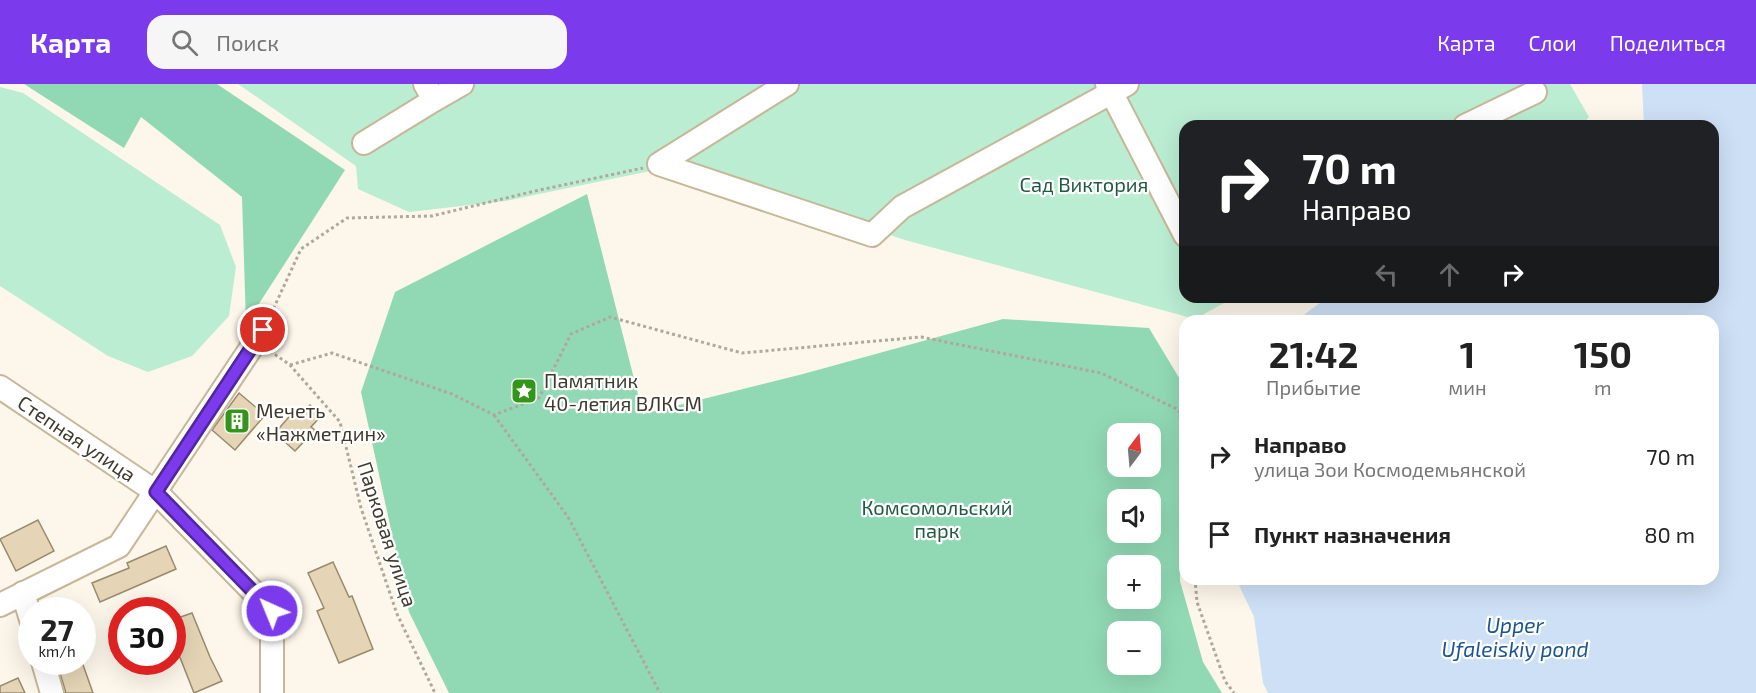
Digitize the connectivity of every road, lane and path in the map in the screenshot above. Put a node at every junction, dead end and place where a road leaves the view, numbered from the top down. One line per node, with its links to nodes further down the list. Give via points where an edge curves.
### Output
1 (462, 84): 4 (street)
2 (787, 84): 8 (street)
3 (1115, 87): 8 (street, via 902,207 872,235); 9 (street)
4 (430, 92): 7 (street)
5 (1535, 92): 6 (street)
6 (1477, 120)
7 (364, 143)
8 (660, 164): 10 (path, via 432,216 347,218 302,249)
9 (1179, 222)
10 (260, 335): 11 (path, Парковая улица); 15 (street)
11 (290, 365): 14 (path, via 332,353 452,394); 23 (path, Парковая улица, via 340,422 361,508 397,614)
12 (0, 387): 15 (street, Степная улица)
13 (1179, 410): 14 (path, via 1101,373 921,337 742,353 610,317 571,334 539,398)
14 (494, 415): 24 (path, via 568,518)
15 (156, 492): 17 (street, via 119,546); 22 (street, Степная улица, via 272,611)
16 (1196, 585): 25 (path, via 1197,602 1225,681)
17 (23, 593): 18 (street); 19 (street)
18 (24, 597)
19 (0, 605)
20 (47, 675): 21 (street)
21 (52, 693)
22 (272, 693)
23 (435, 693)
24 (660, 693)
25 (1234, 693)

